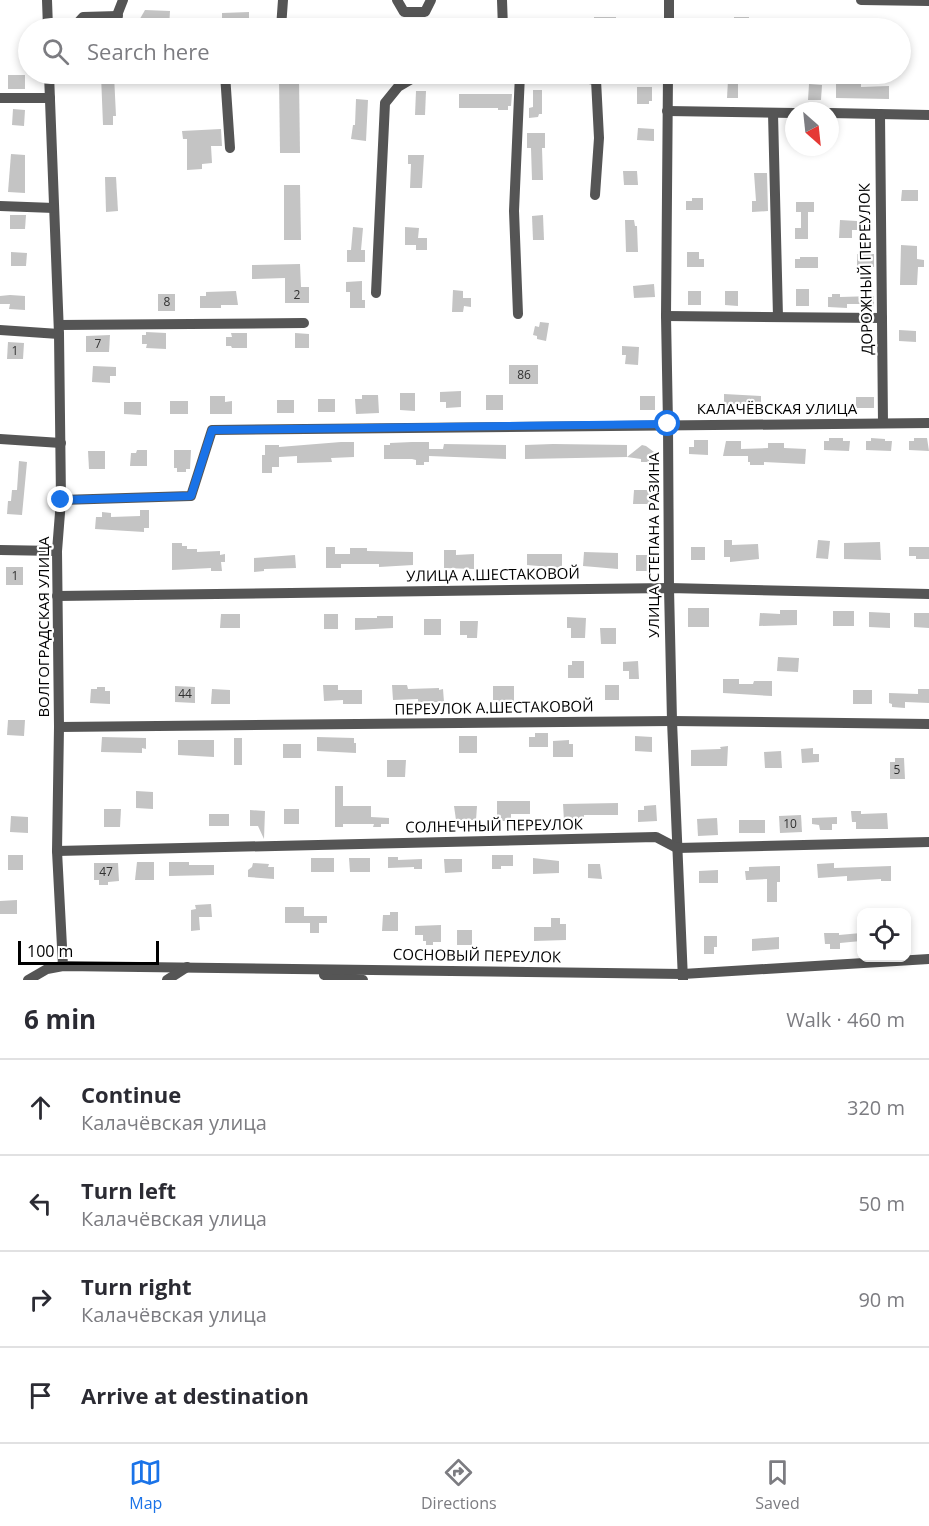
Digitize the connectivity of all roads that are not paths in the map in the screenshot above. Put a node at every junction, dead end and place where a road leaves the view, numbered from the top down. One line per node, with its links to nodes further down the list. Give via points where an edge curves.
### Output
1 (47, 0): 11 (street)
2 (123, 0): 10 (street)
3 (283, 0): 13 (street)
4 (397, 0): 5 (street, via 404,12 425,12)
5 (431, 0)
6 (502, 0): 14 (street)
7 (669, 0): 15 (street)
8 (861, 0): 9 (street)
9 (929, 2)
10 (118, 16): 12 (street)
11 (48, 18)
12 (82, 18)
13 (282, 18)
14 (503, 18)
15 (669, 18)
16 (50, 84): 23 (street, ВОЛГОГРАДСКАЯ УЛИЦА)
17 (226, 84): 30 (street)
18 (403, 84): 34 (street, via 385,103)
19 (520, 84): 35 (street, via 514,211)
20 (596, 84): 31 (street, via 599,138)
21 (668, 84): 24 (street, УЛИЦА СТЕПАНА РАЗИНА)
22 (0, 98): 23 (street)
23 (50, 98): 33 (street, ВОЛГОГРАДСКАЯ УЛИЦА)
24 (667, 111): 25 (street); 36 (street, УЛИЦА СТЕПАНА РАЗИНА)
25 (773, 113): 26 (street); 37 (street)
26 (785, 113)
27 (839, 113): 28 (street)
28 (880, 114): 29 (street); 38 (street, ДОРОЖНЫЙ ПЕРЕУЛОК)
29 (929, 115)
30 (230, 148)
31 (595, 195)
32 (0, 206): 33 (street)
33 (54, 208): 41 (street, ВОЛГОГРАДСКАЯ УЛИЦА)
34 (376, 293)
35 (518, 314)
36 (666, 316): 37 (street); 44 (street, УЛИЦА СТЕПАНА РАЗИНА)
37 (778, 317): 38 (street)
38 (882, 318): 42 (street, ДОРОЖНЫЙ ПЕРЕУЛОК)
39 (304, 323): 41 (street)
40 (0, 330): 41 (street)
41 (59, 330): 46 (street, ВОЛГОГРАДСКАЯ УЛИЦА)
42 (883, 423): 43 (street, КАЛАЧЁВСКАЯ УЛИЦА); 44 (street, КАЛАЧЁВСКАЯ УЛИЦА)
43 (929, 423)
44 (668, 424): 47 (street, КАЛАЧЁВСКАЯ УЛИЦА, via 212,430 191,496); 50 (street, УЛИЦА СТЕПАНА РАЗИНА)
45 (0, 439): 46 (street)
46 (61, 443): 47 (street, ВОЛГОГРАДСКАЯ УЛИЦА)
47 (61, 500): 49 (street, ВОЛГОГРАДСКАЯ УЛИЦА)
48 (0, 550): 49 (street)
49 (57, 551): 52 (street, ВОЛГОГРАДСКАЯ УЛИЦА)
50 (669, 588): 51 (street, УЛИЦА А.ШЕСТАКОВОЙ); 52 (street, УЛИЦА А.ШЕСТАКОВОЙ); 53 (street, УЛИЦА СТЕПАНА РАЗИНА)
51 (929, 594)
52 (57, 596): 55 (street, ВОЛГОГРАДСКАЯ УЛИЦА)
53 (672, 721): 54 (street, ПЕРЕУЛОК А.ШЕСТАКОВОЙ); 55 (street, ПЕРЕУЛОК А.ШЕСТАКОВОЙ); 57 (street, УЛИЦА СТЕПАНА РАЗИНА)
54 (929, 724)
55 (59, 727): 58 (street, ВОЛГОГРАДСКАЯ УЛИЦА)
56 (929, 842): 57 (street, СОЛНЕЧНЫЙ ПЕРЕУЛОК)
57 (677, 848): 58 (street, СОЛНЕЧНЫЙ ПЕРЕУЛОК, via 656,837); 63 (street, УЛИЦА СТЕПАНА РАЗИНА)
58 (57, 851): 60 (street, ВОЛГОГРАДСКАЯ УЛИЦА)
59 (929, 959): 63 (street, СОСНОВЫЙ ПЕРЕУЛОК)
60 (63, 966): 61 (street, СОСНОВЫЙ ПЕРЕУЛОК); 64 (street, СОСНОВЫЙ ПЕРЕУЛОК, via 47,969)
61 (188, 967): 62 (street, СОСНОВЫЙ ПЕРЕУЛОК); 65 (street)
62 (273, 968): 63 (street, СОСНОВЫЙ ПЕРЕУЛОК); 66 (street)
63 (683, 977)
64 (28, 980)
65 (167, 980)
66 (363, 980)

